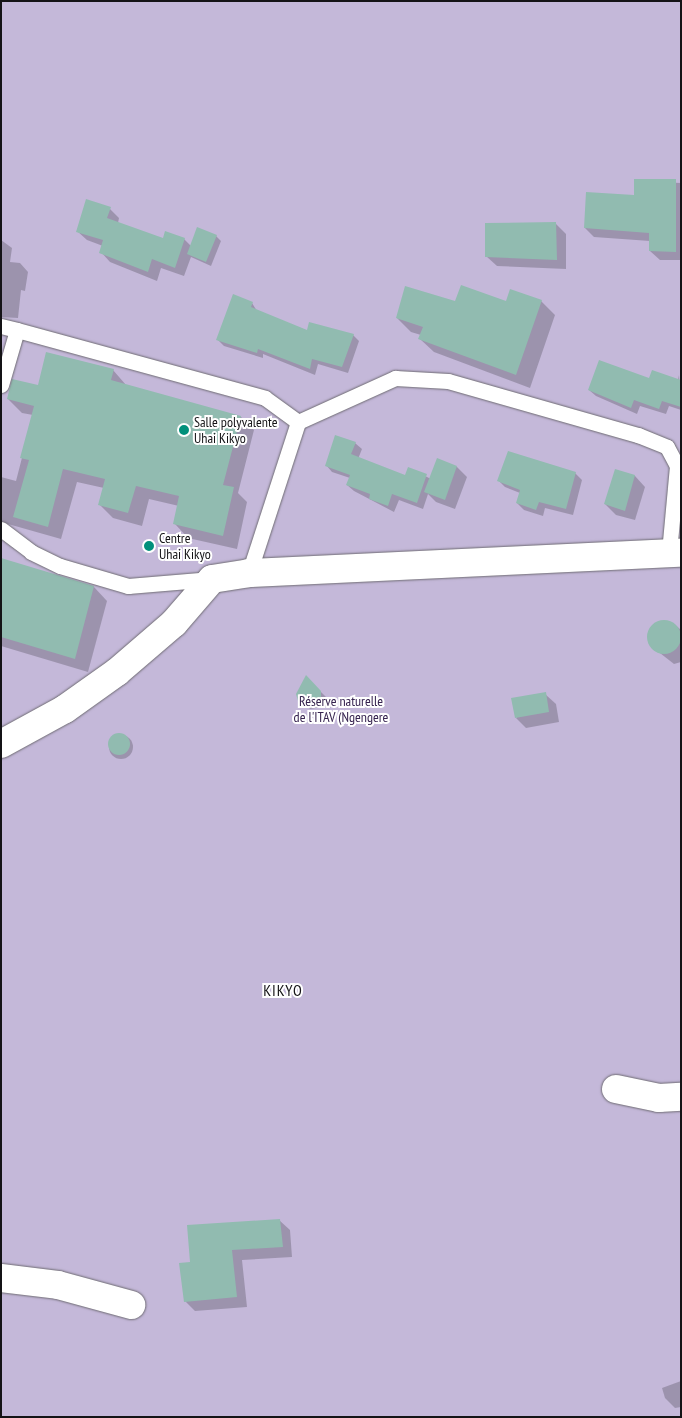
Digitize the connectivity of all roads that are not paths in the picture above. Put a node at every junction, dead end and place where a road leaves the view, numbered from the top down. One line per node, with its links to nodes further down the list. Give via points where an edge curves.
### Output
1 (1, 326): 2 (lane)
2 (17, 330): 3 (lane); 4 (lane, via 265,398)
3 (1, 385)
4 (298, 422): 6 (lane, via 395,378 448,381 638,435 667,447 677,466); 7 (lane)
5 (1, 529): 8 (lane, via 31,552 60,566 128,586)
6 (675, 553): 7 (street)
7 (249, 573): 8 (street)
8 (212, 579): 9 (street, via 174,623 117,672 65,709)
9 (1, 744)
10 (616, 1089): 11 (street, via 659,1098)
11 (681, 1097)
12 (1, 1278): 13 (street, via 58,1285)
13 (131, 1304)

